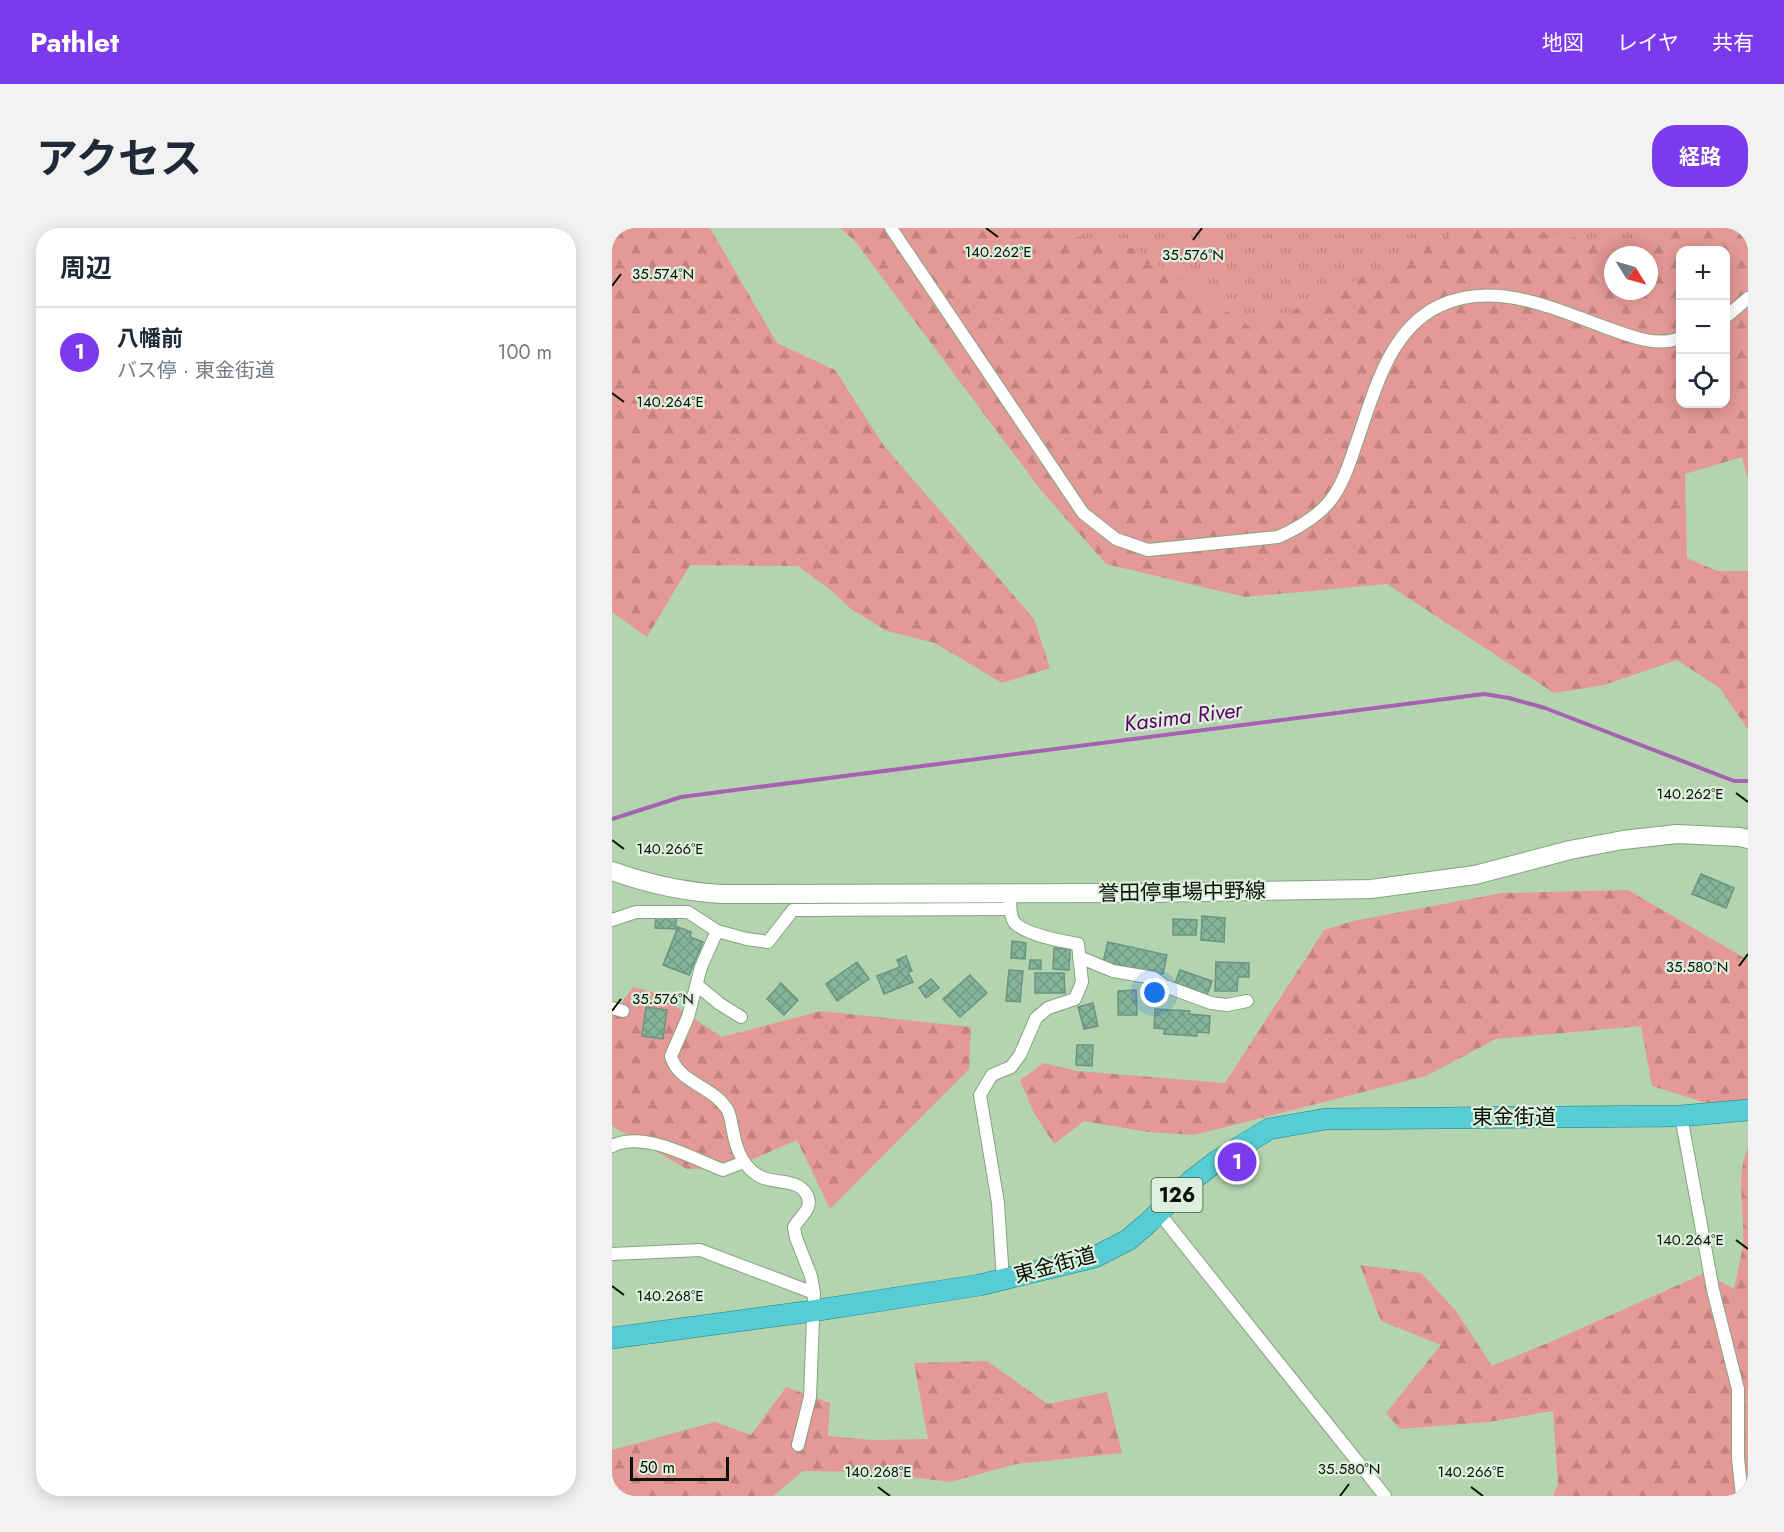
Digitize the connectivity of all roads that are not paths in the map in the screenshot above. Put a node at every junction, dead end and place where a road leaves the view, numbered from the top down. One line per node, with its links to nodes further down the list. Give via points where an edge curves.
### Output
1 (891, 228): 4 (street, via 1083,513 1116,539 1148,550 1278,537 1310,518 1330,501 1342,479 1380,375 1395,347 1414,324 1439,306 1475,296 1510,296 1639,339)
2 (1748, 298): 3 (street)
3 (1730, 314)
4 (1676, 339)
5 (1748, 839): 8 (main road, 誉田停車場中野線, via 1677,834 1623,840 1475,874 1371,889 1136,893)
6 (612, 871): 7 (main road, 誉田停車場中野線)
7 (687, 892): 8 (main road, 誉田停車場中野線); 9 (street)
8 (1010, 901): 11 (street, via 793,910 768,942); 12 (street, via 1014,922 1028,931 1078,944)
9 (688, 912): 10 (street, via 636,912); 11 (street)
10 (612, 920)
11 (717, 931): 13 (street)
12 (1079, 957): 14 (street, via 1113,971 1154,978 1211,1003); 22 (street, via 1082,982 1075,999 1048,1008 1036,1018 1020,1056 1011,1067 992,1075 980,1095 998,1203)
13 (697, 985): 15 (street); 19 (street, via 671,1056 678,1071 727,1109)
14 (1247, 1001)
15 (741, 1017)
16 (1748, 1110): 17 (highway, 東金街道 / 126)
17 (1681, 1116): 20 (highway, 東金街道 / 126, via 1326,1119 1269,1129 1191,1181); 27 (street, via 1713,1290 1738,1389)
18 (612, 1146): 19 (street, via 647,1141 723,1170)
19 (744, 1162): 23 (street, via 762,1177 794,1184 807,1195 808,1209 794,1227 811,1276)
20 (1159, 1213): 22 (highway, 東金街道 / 126, via 1128,1240 1095,1257); 26 (street)
21 (612, 1254): 23 (street, via 700,1250)
22 (1003, 1280): 23 (highway, 東金街道 / 126)
23 (813, 1302): 24 (highway, 東金街道 / 126); 25 (street, via 810,1397)
24 (612, 1338)
25 (798, 1445)
26 (1385, 1496)
27 (1742, 1496)

